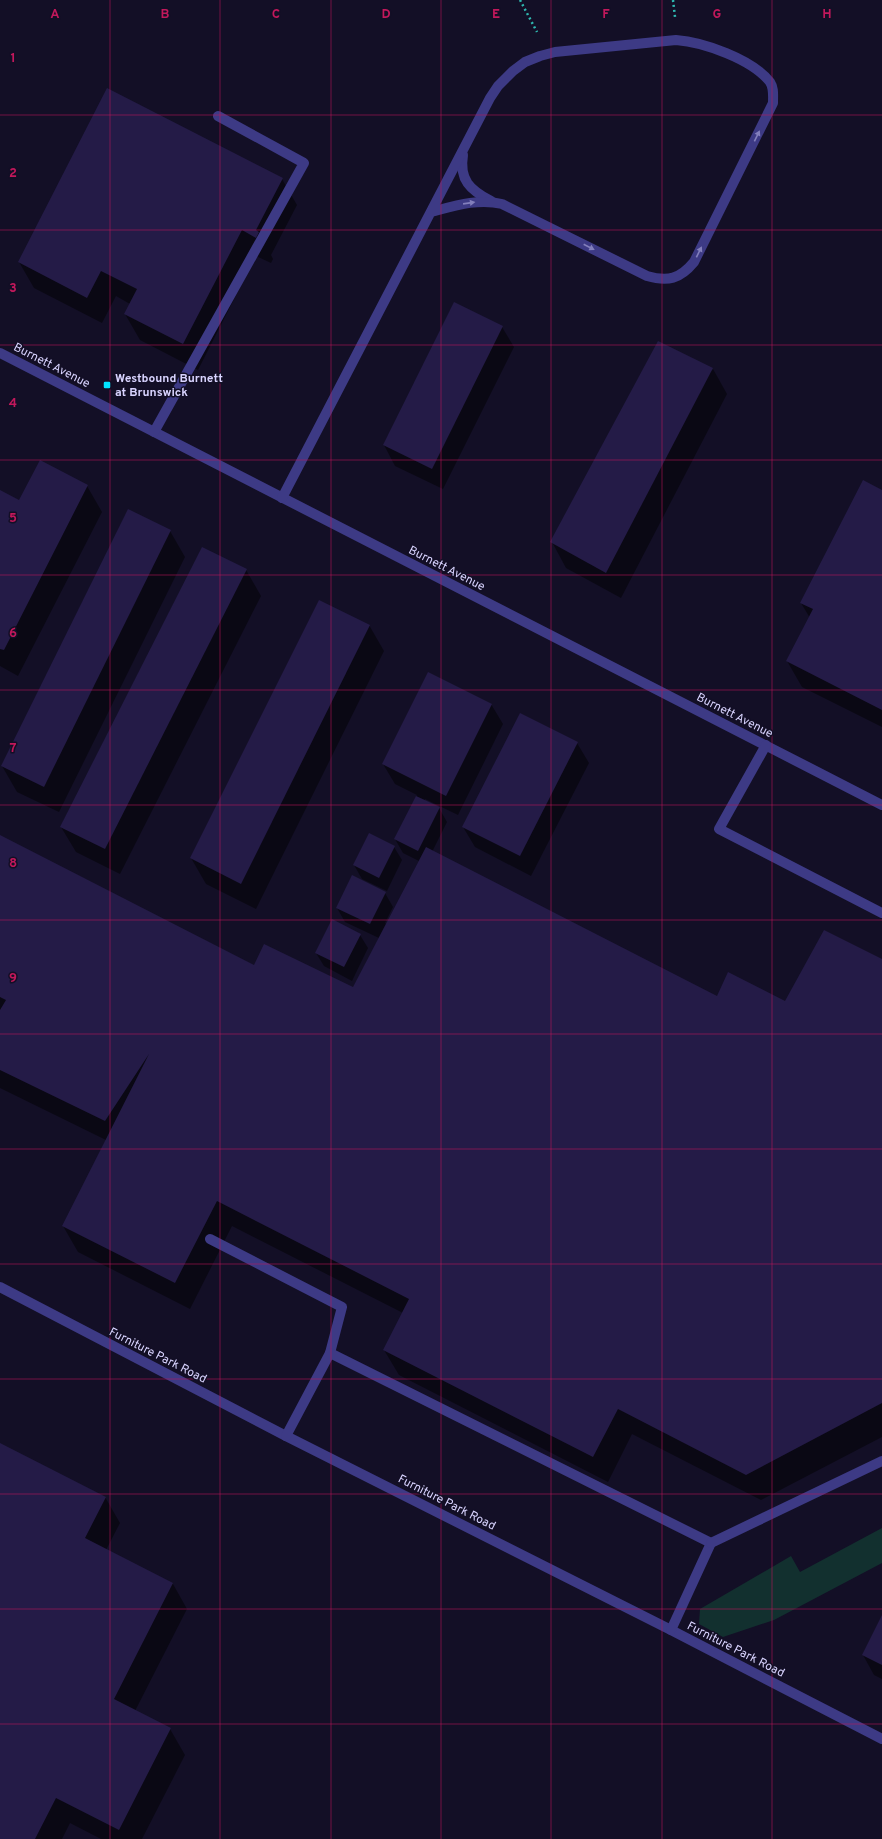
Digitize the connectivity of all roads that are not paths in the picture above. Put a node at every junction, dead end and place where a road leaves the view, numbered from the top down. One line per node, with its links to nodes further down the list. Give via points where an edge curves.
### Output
1 (218, 116): 6 (street, via 304,163)
2 (464, 149): 3 (street, via 464,178 474,191); 3 (street, one-way to 2, via 648,276 661,280 675,278 687,271 694,262 773,103 774,92 770,83 751,67 732,56 691,41 665,40 555,52 525,62 513,70 490,98); 4 (street)
3 (494, 202): 4 (street, one-way to 3, via 471,203)
4 (431, 212): 7 (street)
5 (0, 353): 6 (street, Burnett Avenue)
6 (154, 432): 7 (street, Burnett Avenue)
7 (282, 498): 8 (street, Burnett Avenue)
8 (766, 745): 9 (street, Burnett Avenue); 10 (street, via 719,829)
9 (882, 805)
10 (882, 913)
11 (210, 1239): 13 (street, via 342,1307)
12 (0, 1287): 14 (street, Furniture Park Road)
13 (330, 1353): 14 (street); 16 (street)
14 (286, 1436): 17 (street, Furniture Park Road)
15 (882, 1461): 16 (street)
16 (711, 1543): 17 (street)
17 (671, 1630): 18 (street, Furniture Park Road)
18 (882, 1739)

